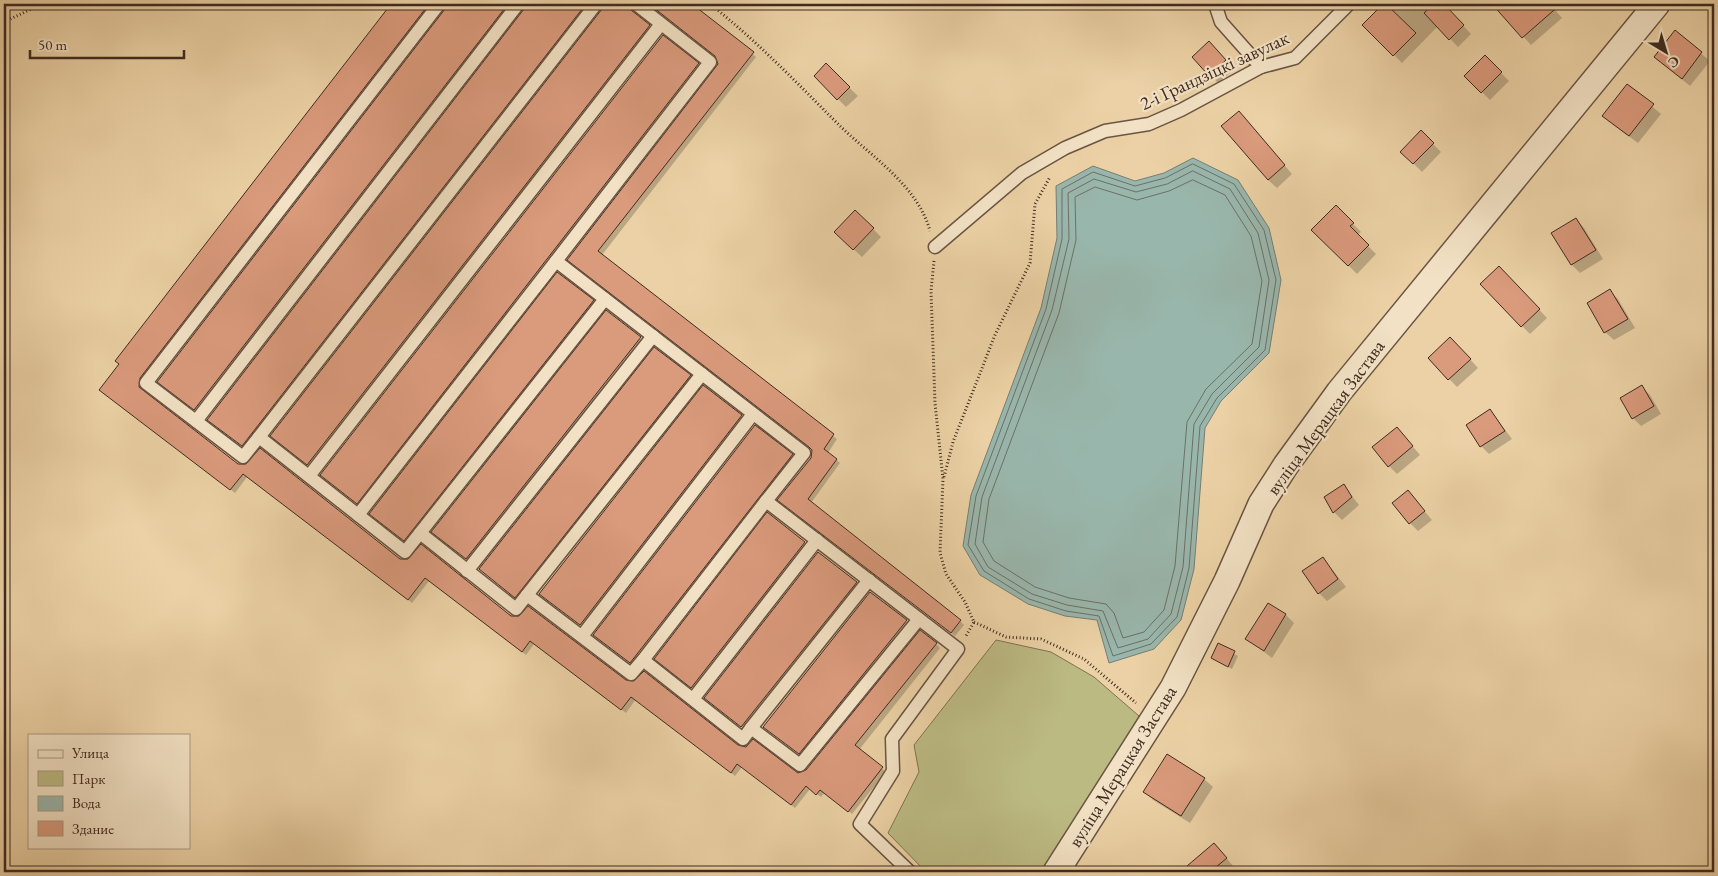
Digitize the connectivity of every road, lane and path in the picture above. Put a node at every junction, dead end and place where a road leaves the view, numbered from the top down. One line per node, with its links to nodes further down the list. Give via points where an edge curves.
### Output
1 (42, 4): 10 (path)
2 (438, 4): 20 (lane, via 146,384)
3 (518, 4): 20 (lane)
4 (596, 4): 21 (lane)
5 (636, 4): 11 (lane)
6 (710, 4): 14 (path, via 751,37 898,179 926,216)
7 (1215, 4): 12 (lane, via 1220,22)
8 (1349, 4): 12 (lane, 2-і Грандзіцкі завулак, via 1294,58)
9 (1657, 4): 37 (street, вуліца Мерацкая Застава, via 1339,392 1286,465 1261,504 1228,581)
10 (4, 22)
11 (661, 24): 15 (lane, via 710,62); 22 (lane)
12 (1261, 67): 13 (lane, 2-і Грандзіцкі завулак, via 1149,124 1105,131)
13 (1066, 148): 14 (lane, 2-і Грандзіцкі завулак, via 1022,173); 23 (path, via 1034,204 1030,263 995,335 953,442)
14 (935, 248): 23 (path, via 931,291 935,403)
15 (556, 261): 16 (lane); 25 (lane)
16 (605, 299): 17 (lane); 26 (lane)
17 (653, 336): 18 (lane); 28 (lane)
18 (702, 374): 19 (lane); 30 (lane)
19 (753, 414): 24 (lane, via 804,453); 33 (lane)
20 (196, 421): 21 (lane, via 243,457)
21 (259, 437): 22 (lane)
22 (309, 476): 25 (lane)
23 (943, 479): 32 (path, via 940,553 946,574)
24 (766, 501): 27 (lane); 35 (lane)
25 (358, 515): 26 (lane, via 405,552)
26 (420, 533): 28 (lane)
27 (817, 540): 29 (lane); 36 (lane)
28 (467, 571): 30 (lane, via 516,609)
29 (869, 580): 31 (lane); 38 (lane)
30 (527, 595): 33 (lane)
31 (919, 619): 34 (lane); 38 (lane, via 800,765)
32 (974, 622): 34 (path); 37 (path, via 1006,637 1041,639 1084,659)
33 (582, 636): 35 (lane, via 632,674)
34 (958, 649): 39 (lane, via 892,739 893,771 860,824)
35 (643, 660): 36 (lane)
36 (694, 700): 38 (lane, via 743,739)
37 (1154, 719): 40 (street, вуліца Мерацкая Застава)
38 (752, 728)
39 (910, 872)
40 (1056, 872)

